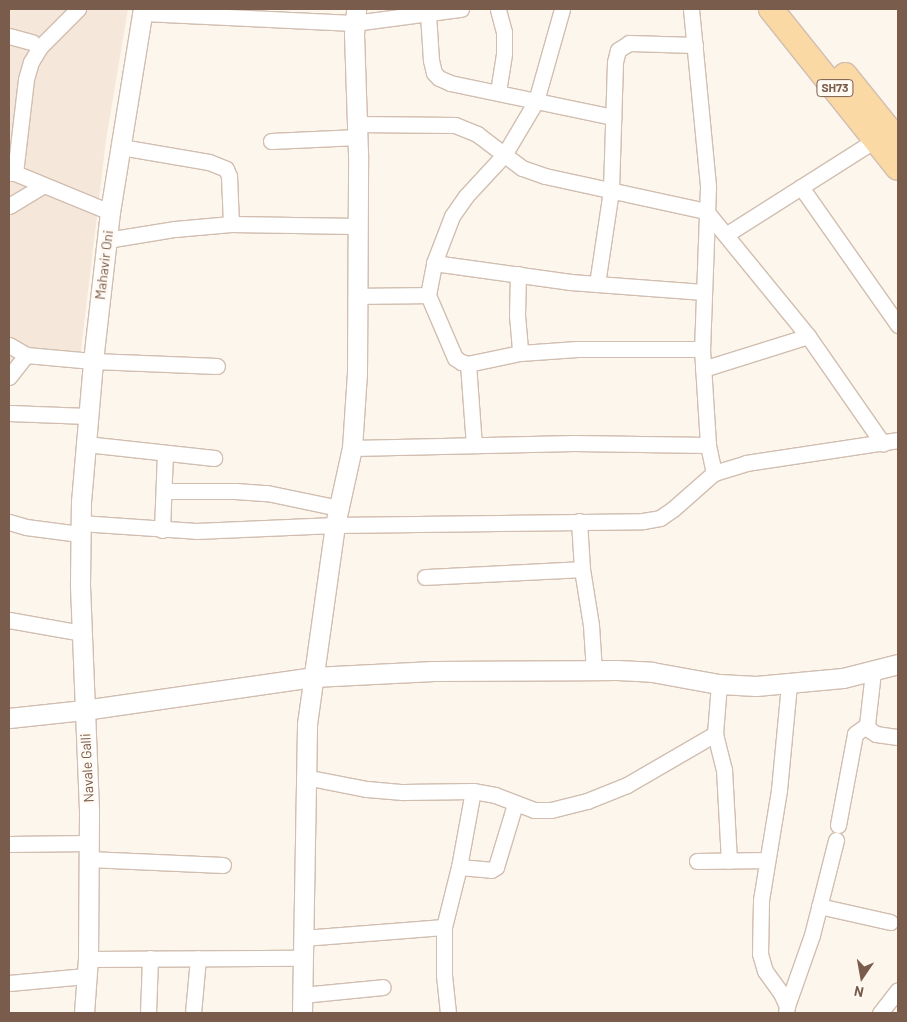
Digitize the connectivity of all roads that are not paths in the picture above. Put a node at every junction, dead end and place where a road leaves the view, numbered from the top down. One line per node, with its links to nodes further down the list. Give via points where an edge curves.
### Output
1 (78, 9): 24 (street, via 40,47 31,62)
2 (461, 9): 10 (street)
3 (498, 9): 15 (street, via 504,32 504,53)
4 (557, 9): 16 (street)
5 (691, 9): 14 (street)
6 (771, 9): 19 (main road, SH73)
7 (789, 9): 19 (main road, SH73)
8 (143, 11): 9 (street); 21 (street, Mahavir Oni)
9 (248, 13): 11 (street)
10 (428, 14): 11 (street); 15 (street, via 434,73 450,83)
11 (355, 16): 18 (street)
12 (9, 36): 13 (street)
13 (32, 42)
14 (695, 45): 17 (street, via 623,45 615,62); 29 (street, via 708,187)
15 (498, 92): 16 (street)
16 (536, 101): 17 (street); 22 (street)
17 (612, 117): 27 (street)
18 (357, 131): 20 (street); 22 (street, via 455,125 477,134); 32 (street)
19 (887, 140): 23 (main road, SH73); 26 (street)
20 (271, 141)
21 (121, 147): 30 (street, Mahavir Oni); 31 (street, via 209,162 226,169)
22 (504, 155): 27 (street, via 522,168 545,176); 35 (street, via 452,216)
23 (898, 168)
24 (12, 173): 25 (street)
25 (42, 186): 28 (street); 30 (street)
26 (801, 187): 33 (street); 41 (street)
27 (610, 190): 29 (street); 37 (street)
28 (9, 206)
29 (706, 211): 33 (street); 38 (street)
30 (110, 212): 34 (street, Mahavir Oni)
31 (231, 224): 32 (street); 34 (street)
32 (357, 226): 40 (street)
33 (726, 234): 42 (street)
34 (107, 240): 47 (street, Mahavir Oni)
35 (434, 263): 36 (street); 39 (street)
36 (518, 274): 37 (street); 45 (street)
37 (597, 284): 38 (street)
38 (703, 292): 44 (street)
39 (428, 295): 40 (street); 48 (street, via 455,358)
40 (357, 296): 59 (street, via 357,373)
41 (898, 325)
42 (808, 336): 50 (street); 56 (street)
43 (9, 345): 46 (street)
44 (702, 349): 45 (street, via 577,349); 50 (street)
45 (520, 353): 48 (street)
46 (26, 355): 47 (street); 51 (street)
47 (93, 361): 49 (street); 53 (street, Mahavir Oni)
48 (468, 364): 57 (street)
49 (217, 366)
50 (703, 369): 58 (street)
51 (9, 378)
52 (9, 413): 53 (street)
53 (88, 416): 55 (street, Mahavir Oni)
54 (898, 440): 56 (street)
55 (86, 444): 60 (street); 67 (street, Mahavir Oni)
56 (883, 444): 62 (street, via 746,462)
57 (474, 445): 58 (street); 59 (street)
58 (708, 445): 62 (street)
59 (352, 448): 64 (street)
60 (165, 452): 61 (street); 63 (street)
61 (214, 458)
62 (714, 473): 65 (street, via 660,518)
63 (164, 491): 64 (street, via 267,493); 68 (street)
64 (337, 516): 65 (street); 68 (street, via 234,531); 76 (street)
65 (579, 521): 69 (street)
66 (9, 522): 67 (street, via 26,527)
67 (80, 529): 68 (street); 72 (street, Navale Galli)
68 (162, 530)
69 (582, 569): 70 (street); 74 (street)
70 (425, 577)
71 (9, 620): 72 (street)
72 (83, 633): 79 (street, Navale Galli)
73 (898, 664): 75 (street)
74 (594, 671): 76 (street, via 434,671); 77 (street, via 652,672)
75 (873, 672): 78 (street); 81 (street)
76 (313, 677): 79 (street); 84 (street, via 307,724)
77 (719, 684): 78 (street); 82 (street)
78 (789, 684): 89 (street, via 779,790)
79 (84, 710): 80 (street); 88 (street, Navale Galli)
80 (9, 718)
81 (867, 726): 83 (street, via 876,734); 94 (street, via 855,734)
82 (715, 734): 86 (street, via 627,785 587,801 551,810 534,810); 91 (street, via 725,777)
83 (898, 736)
84 (306, 777): 85 (street, via 367,789); 97 (street)
85 (473, 791): 86 (street, via 495,795); 93 (street)
86 (515, 804): 93 (street, via 496,867 491,870)
87 (9, 844): 88 (street)
88 (88, 851): 92 (street); 101 (street, Navale Galli)
89 (766, 860): 91 (street); 106 (street, via 760,954 765,971 781,993)
90 (697, 861): 91 (street)
91 (729, 861)
92 (223, 865)
93 (459, 867): 96 (street)
94 (819, 906): 95 (street); 106 (street)
95 (890, 922)
96 (444, 927): 97 (street); 110 (street)
97 (303, 938): 100 (street)
98 (150, 958): 99 (street); 101 (street); 108 (street)
99 (198, 958): 100 (street); 109 (street)
100 (303, 958): 105 (street)
101 (87, 967): 102 (street); 107 (street, Navale Galli)
102 (9, 983)
103 (383, 986): 105 (street)
104 (898, 990): 111 (street)
105 (302, 1004)
106 (786, 1010)
107 (84, 1013)
108 (148, 1013)
109 (193, 1013)
110 (448, 1013)
111 (880, 1013)

